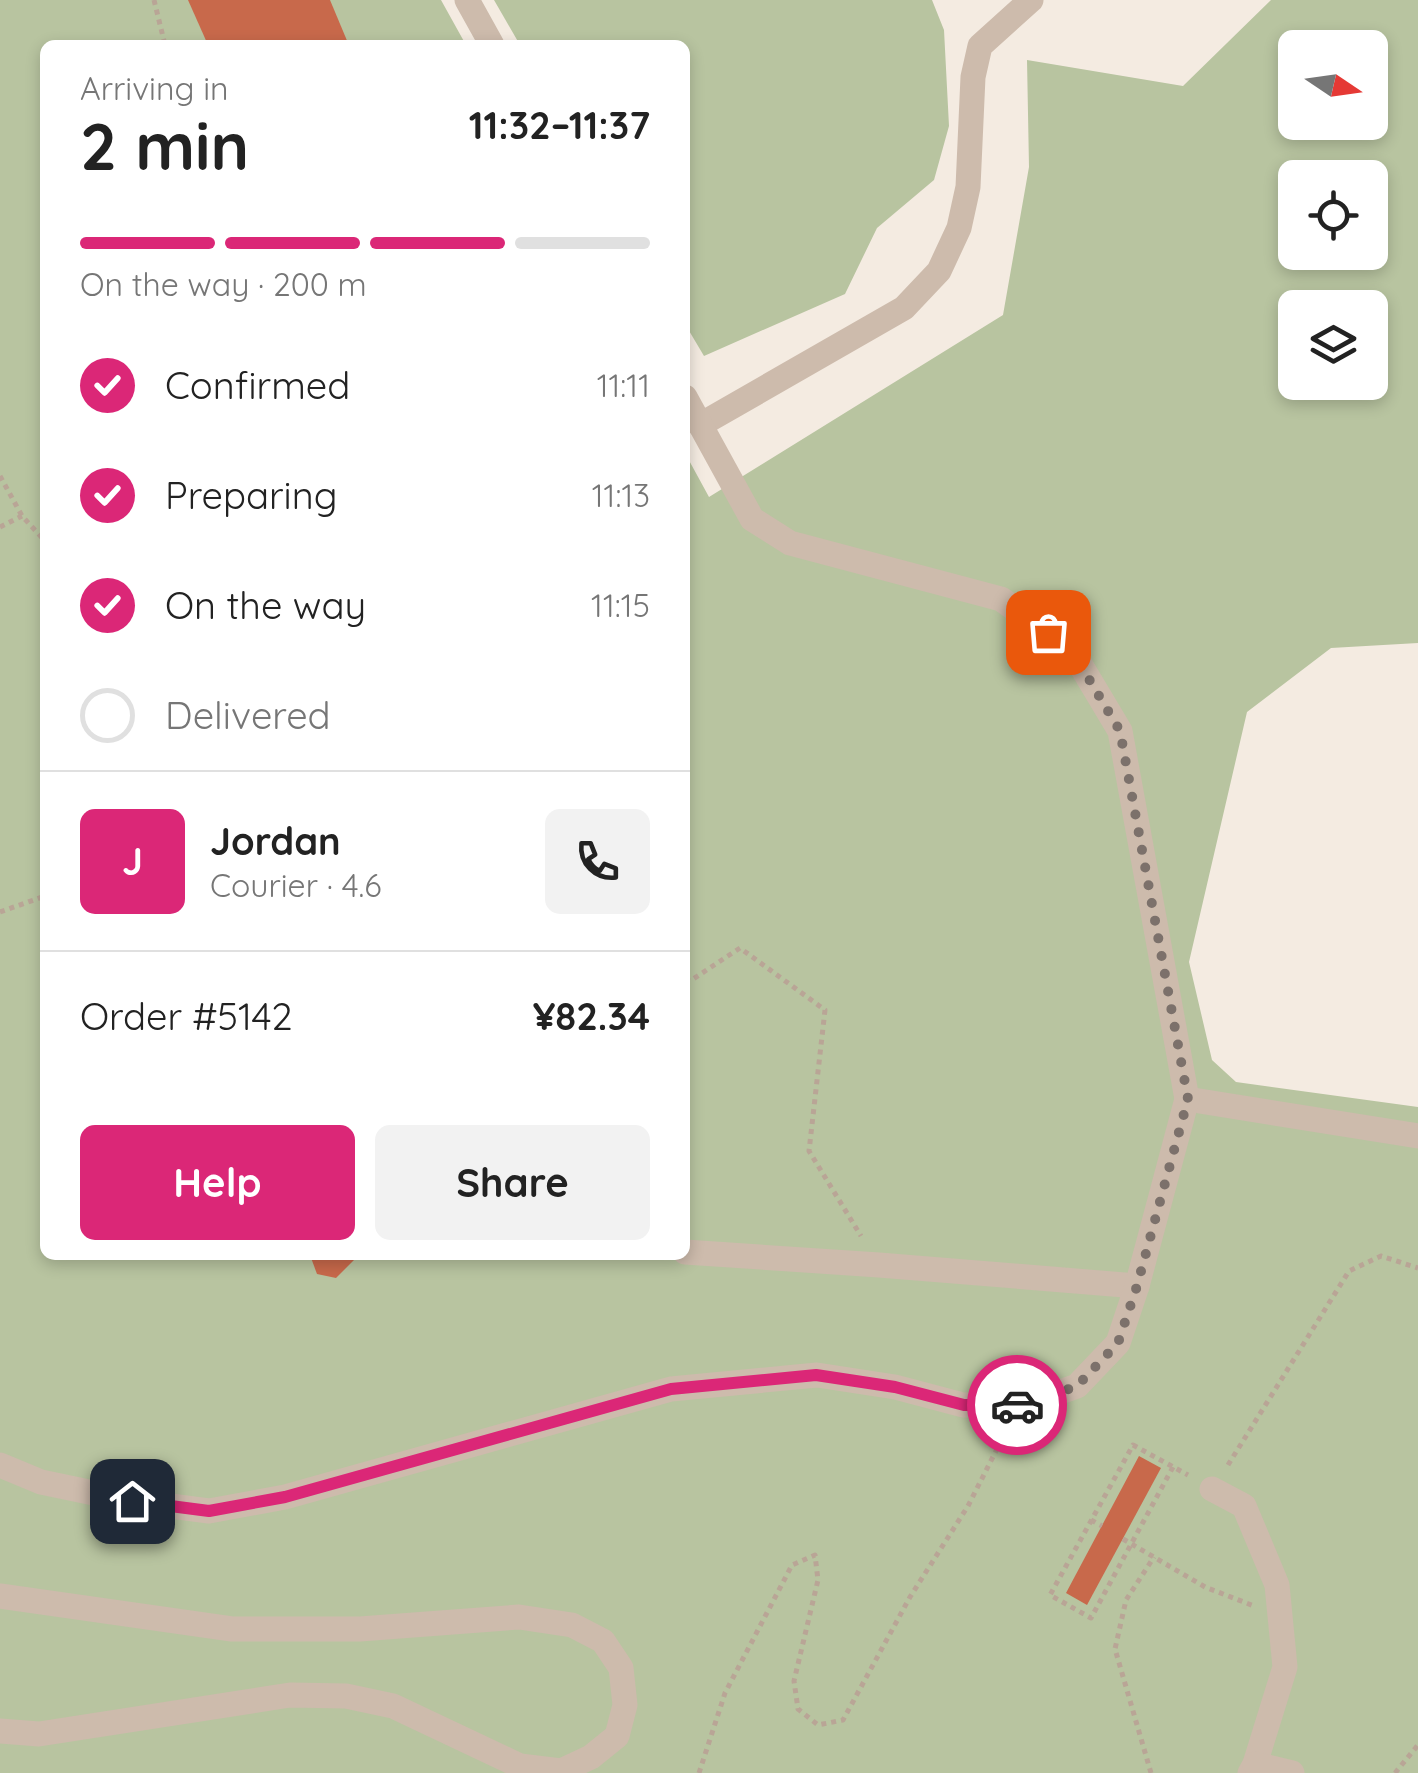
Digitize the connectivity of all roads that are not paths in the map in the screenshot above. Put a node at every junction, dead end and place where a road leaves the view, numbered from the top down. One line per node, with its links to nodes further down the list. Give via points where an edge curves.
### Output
1 (467, 0): 3 (street)
2 (1032, 0): 5 (street, via 980,46 968,188 939,271 904,308)
3 (489, 40)
4 (690, 405): 5 (street)
5 (700, 424): 6 (street, via 752,518 790,543 1001,599 1071,649 1120,731)
6 (1188, 1099): 7 (street); 9 (street)
7 (1418, 1136)
8 (690, 1252): 9 (street)
9 (1137, 1286): 10 (street, via 1118,1343 1077,1386 1024,1405 964,1405 816,1375 671,1389 285,1497 209,1511 41,1482)
10 (0, 1465)
11 (1212, 1489): 14 (street, via 1244,1506 1277,1585 1285,1667)
12 (0, 1596): 13 (street, via 232,1630 360,1629 519,1616 572,1624 604,1641 621,1668 626,1705 617,1736 561,1770 520,1766 394,1706 346,1696 290,1696 39,1734)
13 (0, 1731)
14 (1253, 1769): 15 (street)
15 (1292, 1773)

